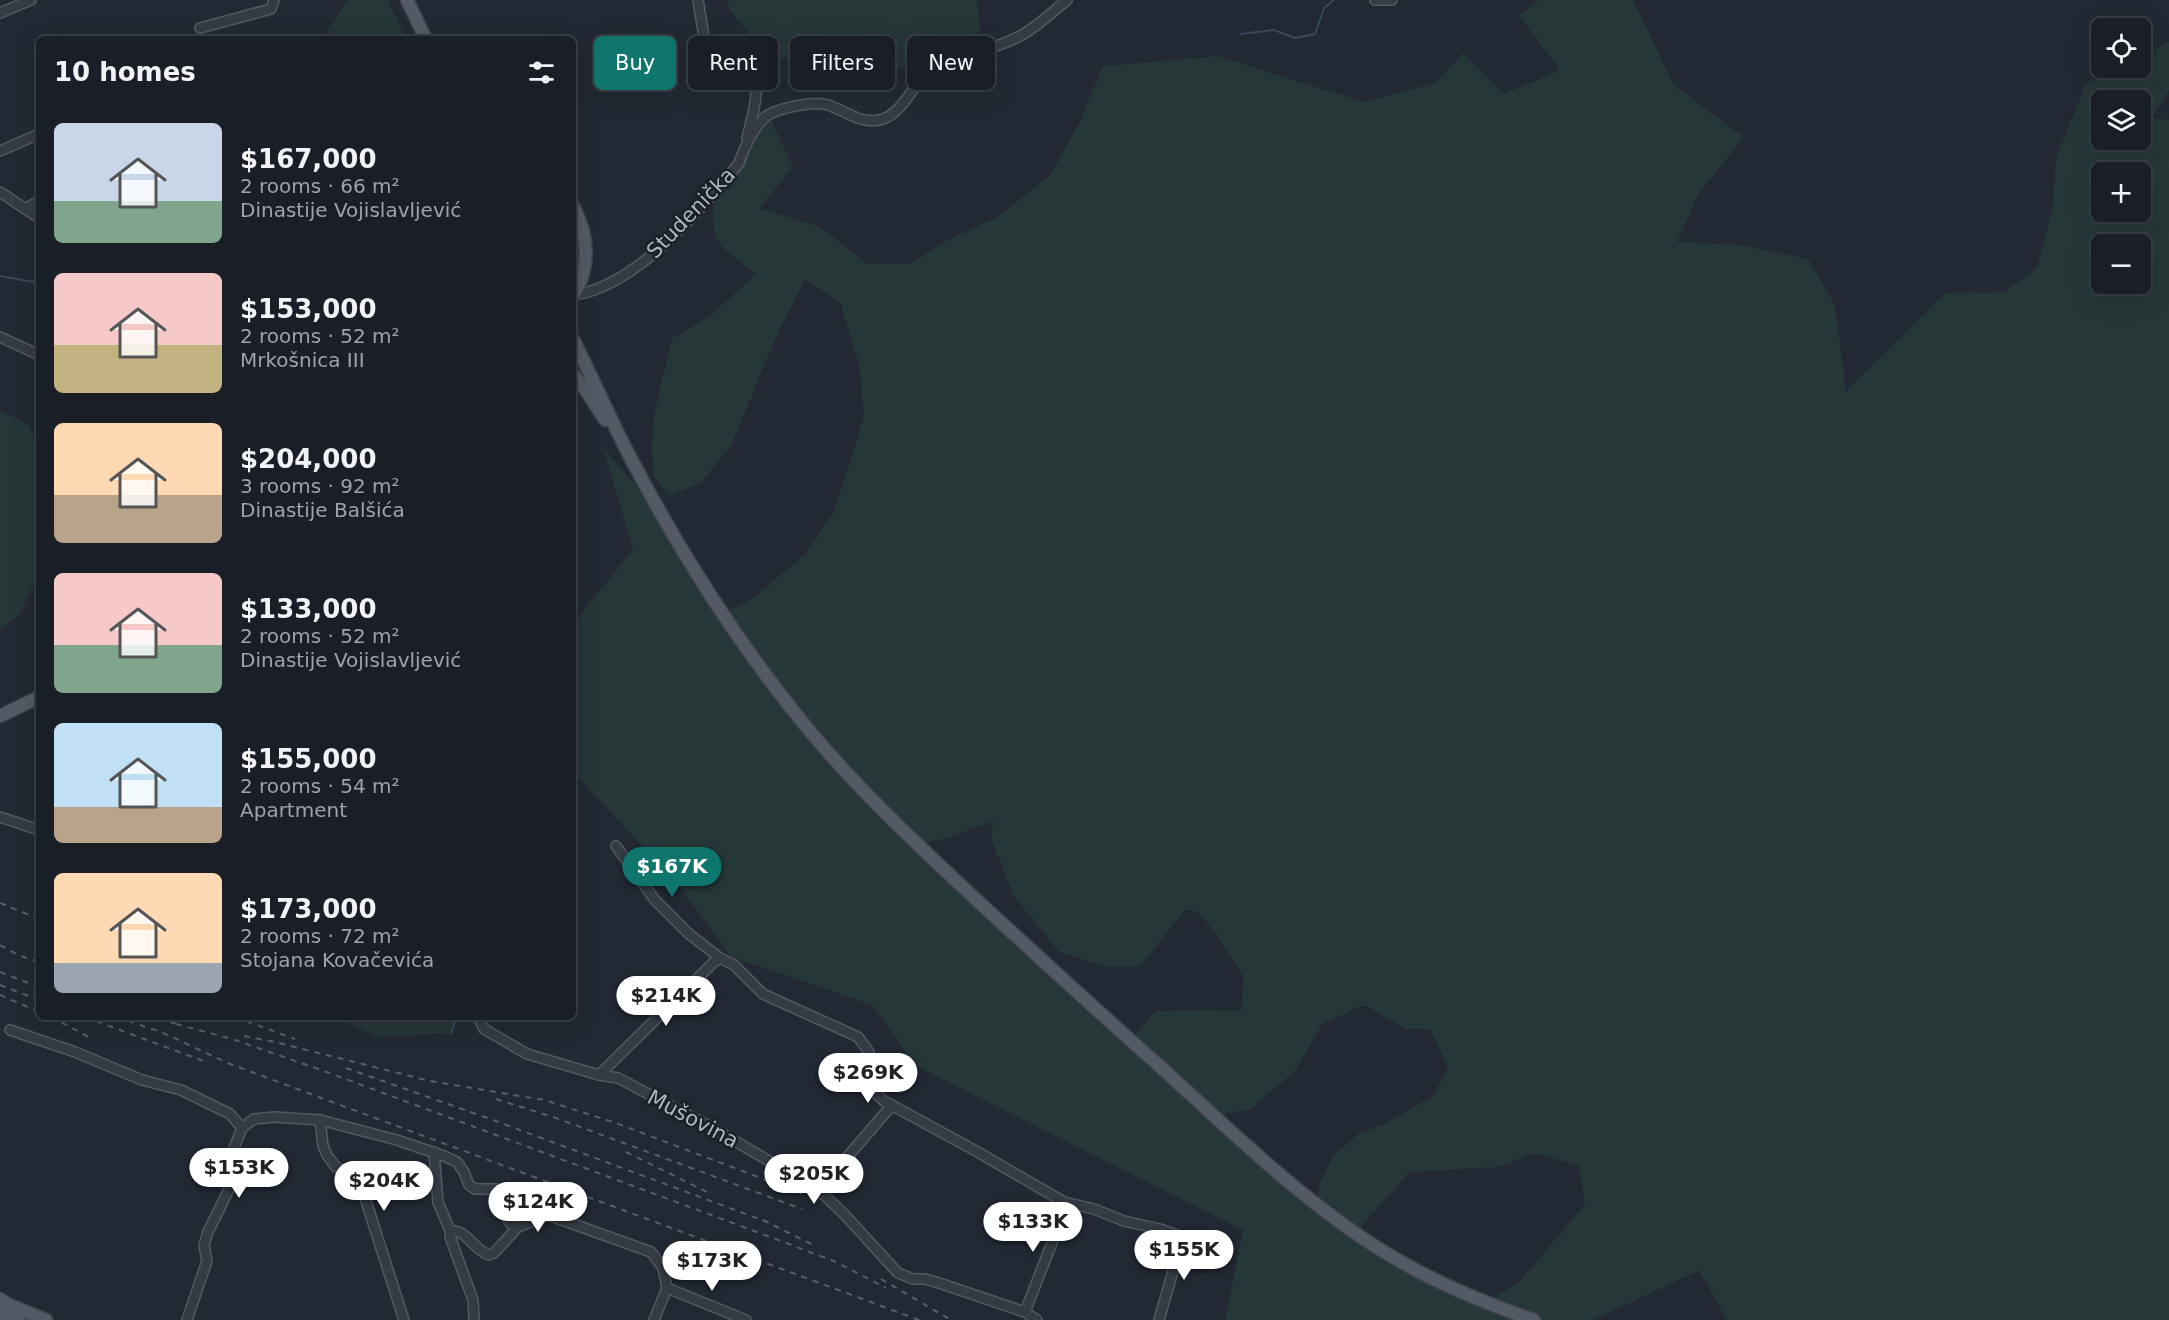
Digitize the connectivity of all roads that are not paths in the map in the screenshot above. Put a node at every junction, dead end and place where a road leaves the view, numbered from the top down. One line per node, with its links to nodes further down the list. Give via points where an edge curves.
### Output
1 (31, 0): 8 (street)
2 (274, 0): 9 (street, via 271,9)
3 (407, 0): 10 (main road)
4 (698, 0): 12 (street, via 711,69 722,73 746,66 757,84)
5 (1067, 0): 12 (street, Studenička, via 1021,36 958,58 926,75 892,115 867,120 823,104 801,104 765,117)
6 (1375, 0): 7 (street)
7 (1392, 0)
8 (0, 13)
9 (200, 28)
10 (425, 36)
11 (36, 135): 13 (street)
12 (744, 149): 20 (street, Studenička, via 724,182 650,258 600,287)
13 (0, 151)
14 (0, 192): 16 (street)
15 (36, 203): 16 (street)
16 (25, 209): 17 (street)
17 (36, 216)
18 (576, 218): 19 (main road, via 585,238 586,258)
19 (576, 292)
20 (576, 296)
21 (0, 337): 23 (street)
22 (576, 345): 25 (main road)
23 (36, 354)
24 (576, 378): 25 (main road)
25 (620, 437): 58 (main road, via 694,570 764,672 832,757 916,844 1316,1203 1420,1272 1471,1297)
26 (36, 698): 27 (main road)
27 (0, 716)
28 (2, 819): 29 (street)
29 (34, 829)
30 (616, 846): 31 (street, via 656,900 688,934)
31 (720, 958): 34 (street); 35 (street, via 734,965 763,994 858,1037 869,1052 867,1086)
32 (480, 1020): 34 (street, Mušovina, via 484,1029 527,1054)
33 (10, 1030): 37 (street, via 142,1080 181,1090 230,1114)
34 (599, 1075): 39 (street, Mušovina, via 618,1078 709,1126)
35 (892, 1105): 39 (street); 40 (street)
36 (320, 1120): 37 (street, via 254,1119); 38 (street); 52 (street, via 327,1155 352,1178 365,1198)
37 (242, 1128): 51 (street, via 231,1164 232,1183 208,1232 204,1245 207,1262)
38 (434, 1152): 41 (street, via 457,1162 469,1185 475,1189 497,1189); 44 (street, via 438,1202)
39 (818, 1191): 47 (street, Mušovina, via 898,1272 913,1280 932,1281)
40 (1064, 1202): 47 (street); 57 (street, via 1181,1238)
41 (510, 1204): 42 (street, via 521,1202); 43 (street, via 505,1215)
42 (548, 1215): 43 (street); 45 (street, via 651,1252 663,1268)
43 (518, 1227): 44 (street, via 489,1256 460,1231)
44 (451, 1233): 53 (street, via 473,1300)
45 (667, 1288): 54 (street); 55 (street)
46 (0, 1299): 50 (main road)
47 (1025, 1312): 56 (street, Mušovina)
48 (0, 1313): 49 (main road)
49 (19, 1320)
50 (46, 1320)
51 (188, 1320)
52 (404, 1320)
53 (474, 1320)
54 (654, 1320)
55 (746, 1320)
56 (1037, 1320)
57 (1159, 1320)
58 (1534, 1320)

